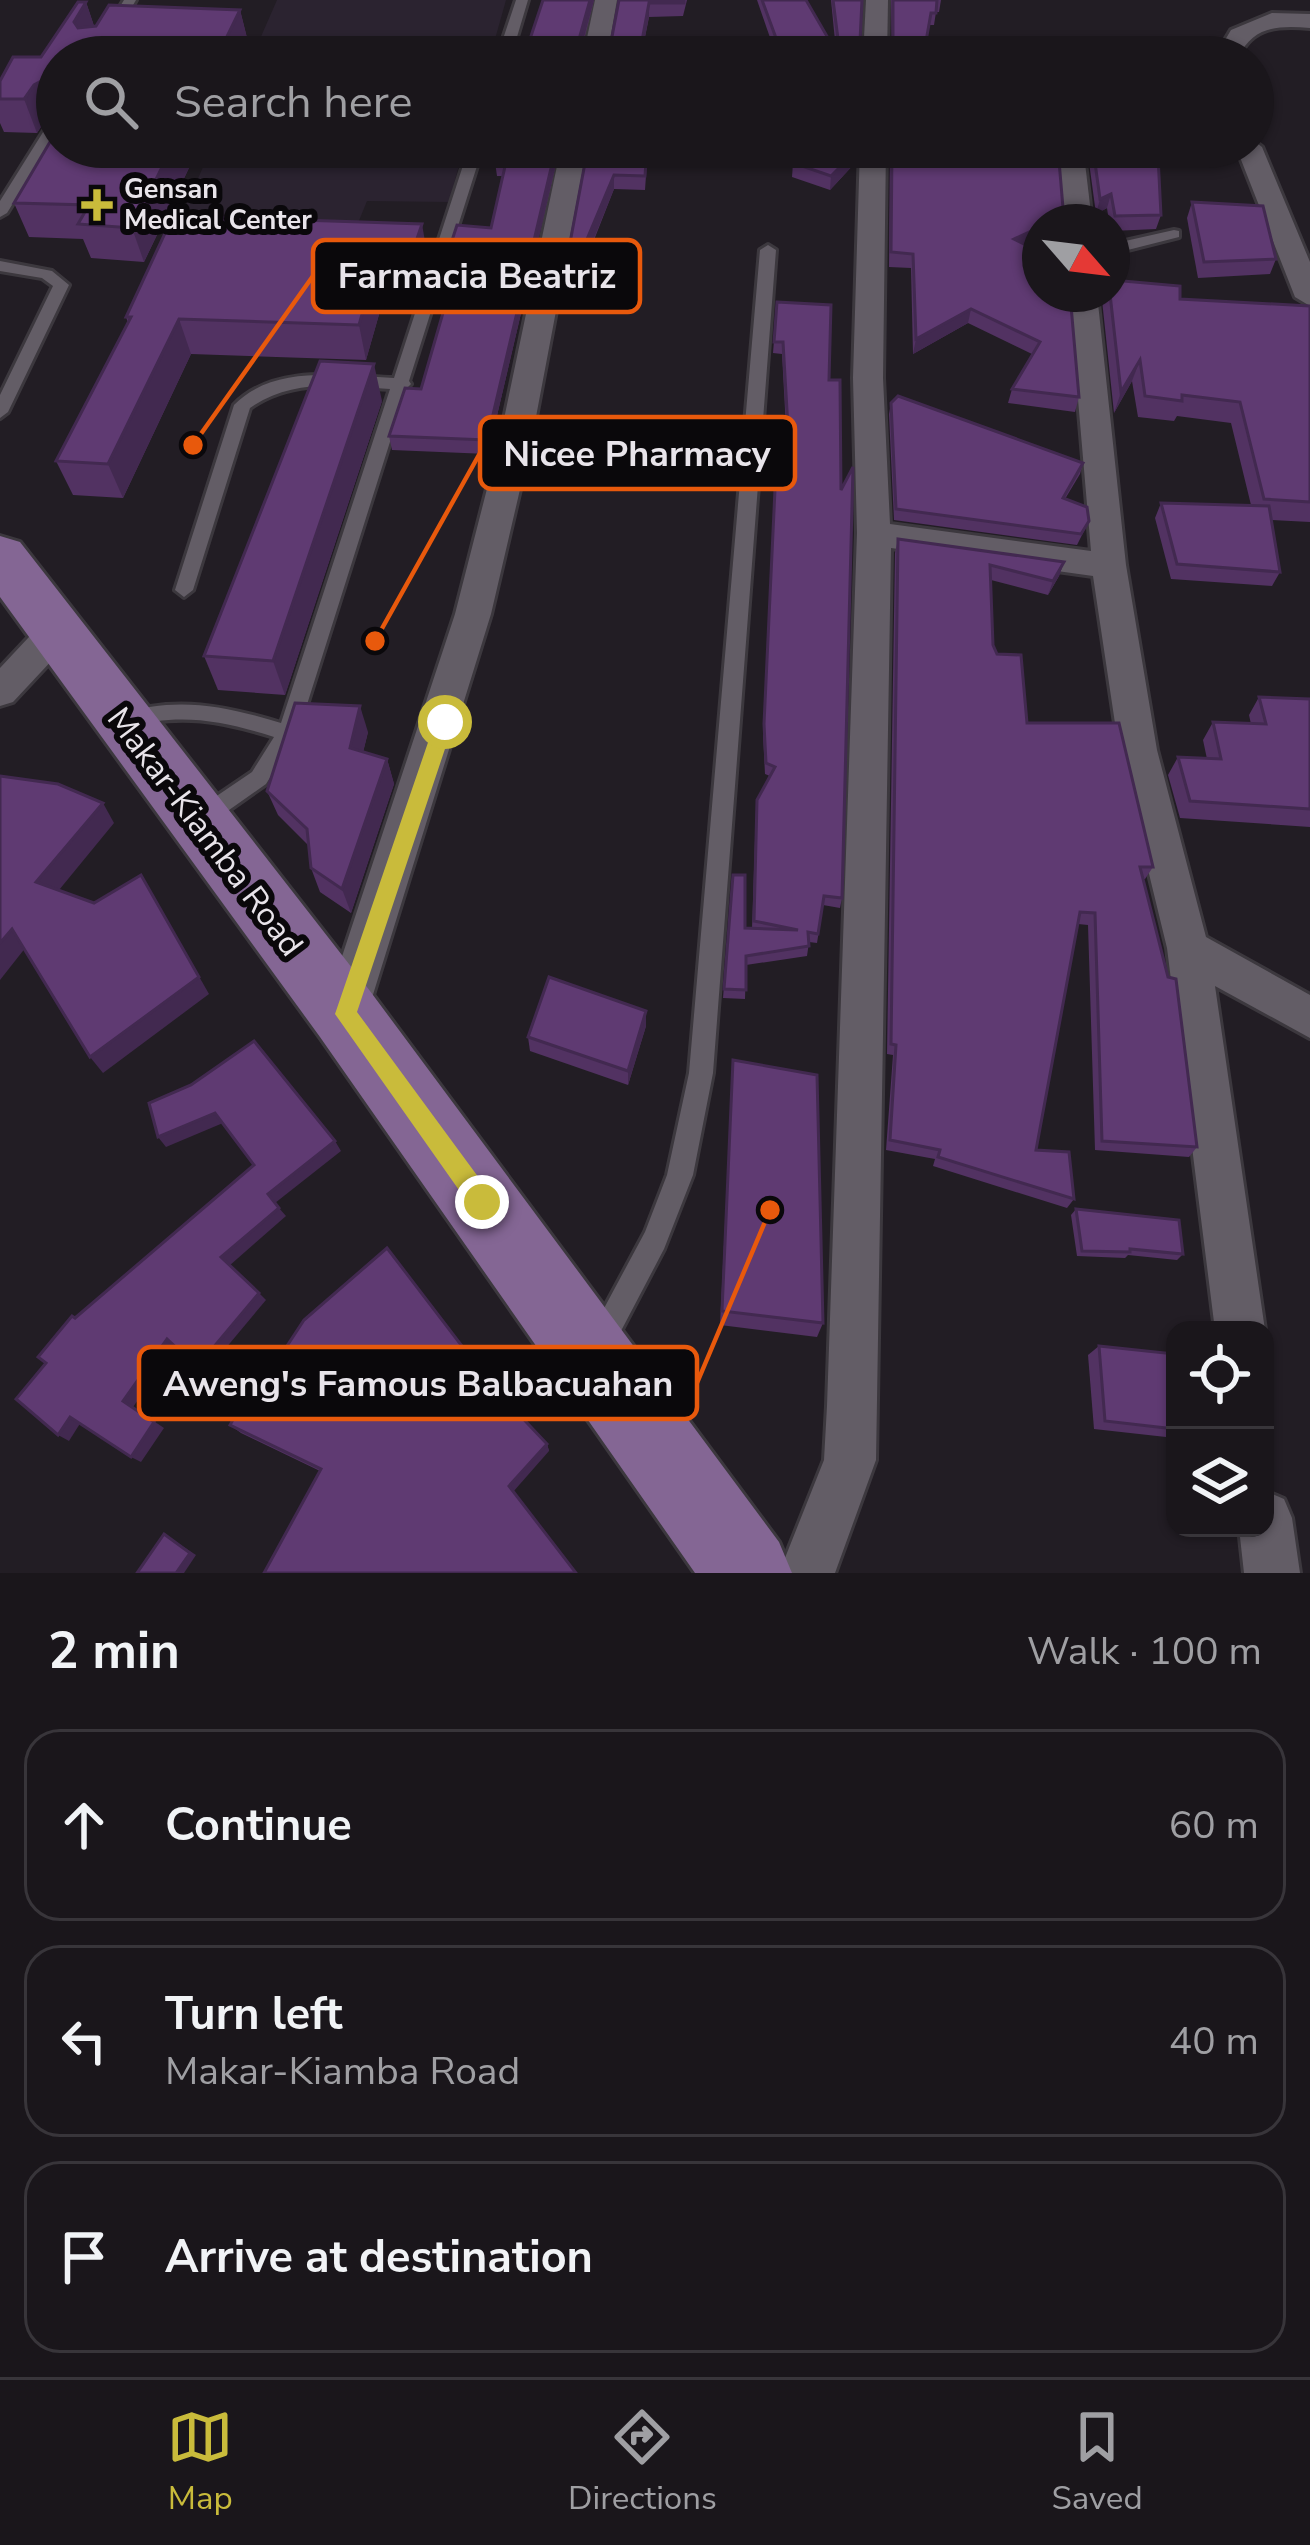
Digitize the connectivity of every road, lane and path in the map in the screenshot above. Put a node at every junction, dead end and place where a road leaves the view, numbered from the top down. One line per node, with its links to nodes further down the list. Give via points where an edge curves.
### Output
1 (130, 0): 6 (lane)
2 (522, 0): 7 (lane)
3 (606, 0): 8 (street)
4 (877, 0): 9 (street)
5 (1310, 21): 10 (street, via 1273,19)
6 (109, 36)
7 (511, 36)
8 (599, 36)
9 (876, 36)
10 (1237, 36)
11 (36, 155): 18 (lane)
12 (469, 168): 22 (lane)
13 (568, 168): 39 (street, via 508,477 445,722)
14 (872, 168): 29 (street)
15 (1073, 168): 17 (street)
16 (1258, 168): 25 (street)
17 (1076, 204)
18 (0, 213)
19 (1174, 234): 21 (lane)
20 (421, 245): 22 (lane)
21 (1130, 245)
22 (443, 247): 27 (lane)
23 (768, 250): 42 (lane, via 701,1073 680,1175 655,1240)
24 (0, 266): 28 (lane, via 46,274 61,285)
25 (1310, 297)
26 (1085, 312): 31 (street)
27 (403, 384): 32 (lane, via 295,382 242,405); 36 (lane)
28 (0, 412)
29 (874, 532): 31 (street); 45 (street, via 850,1460)
30 (0, 556): 33 (main road, Makar-Kiamba Road)
31 (1108, 565): 38 (street, via 1138,750)
32 (184, 590)
33 (56, 632): 34 (street); 35 (main road, Makar-Kiamba Road)
34 (0, 692)
35 (124, 721): 36 (lane, via 158,708 206,708); 37 (main road, Makar-Kiamba Road)
36 (288, 733): 37 (lane, via 259,778)
37 (198, 820): 39 (main road, Makar-Kiamba Road)
38 (1188, 948): 40 (street); 41 (street)
39 (346, 1014): 42 (main road, Makar-Kiamba Road)
40 (1310, 1018)
41 (1239, 1321)
42 (592, 1356): 44 (main road, Makar-Kiamba Road)
43 (1268, 1537): 46 (street)
44 (748, 1573)
45 (807, 1573)
46 (1273, 1573)

